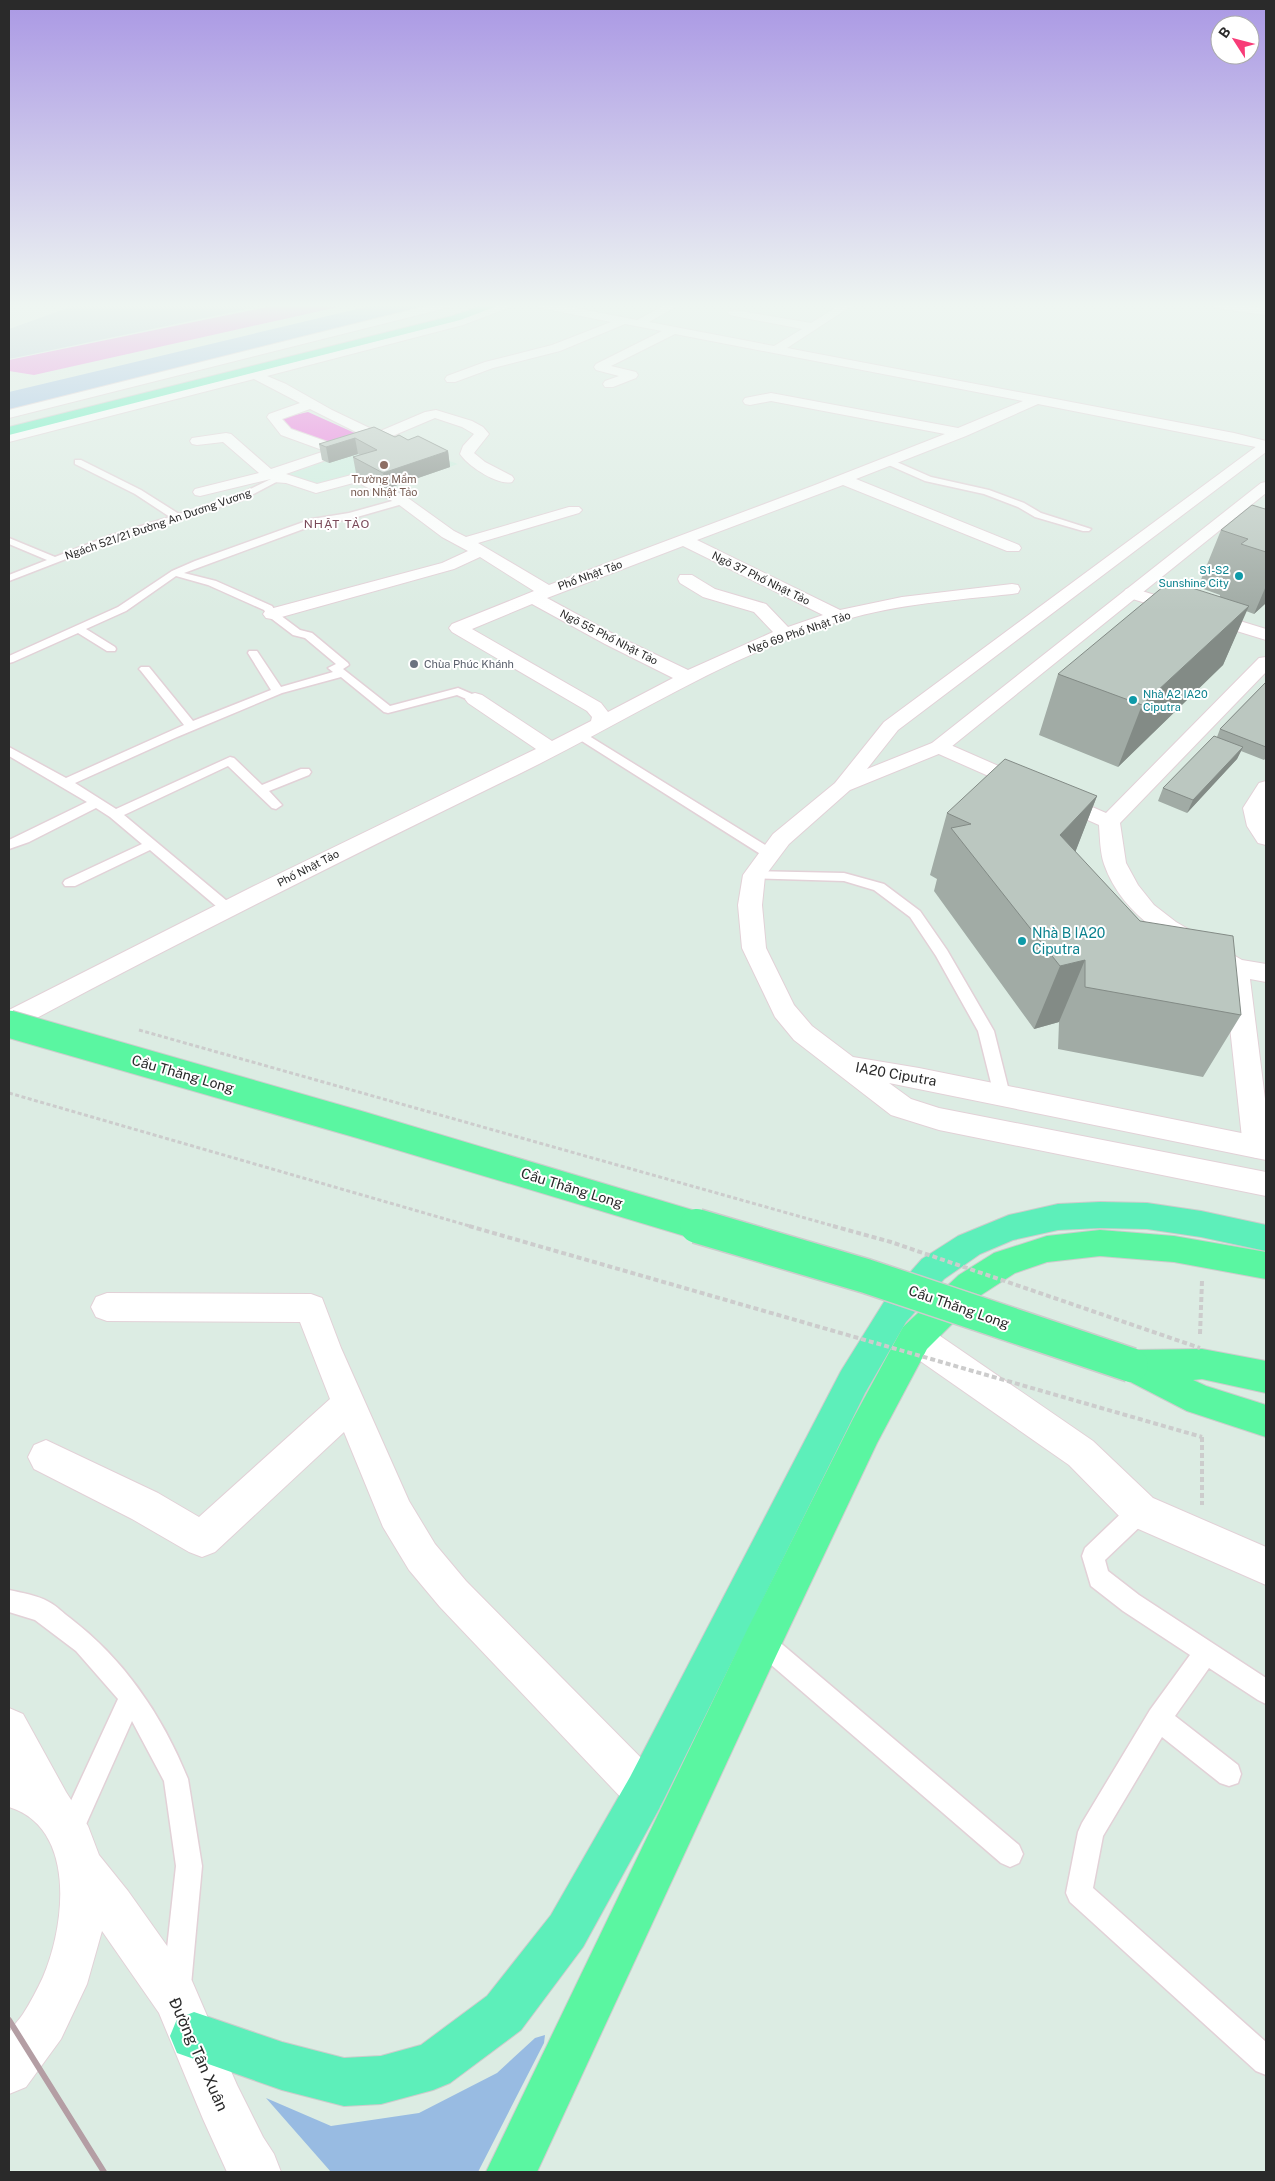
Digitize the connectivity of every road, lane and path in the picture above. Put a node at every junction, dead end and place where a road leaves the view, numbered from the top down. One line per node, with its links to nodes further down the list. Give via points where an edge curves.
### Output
1 (38, 407): 10 (street)
2 (77, 407): 11 (main road)
3 (102, 407): 12 (main road)
4 (131, 407): 15 (street)
5 (302, 407): 18 (street, via 274,417 292,434)
6 (316, 407): 14 (street)
7 (823, 407): 13 (street)
8 (1020, 407): 13 (street, Phố Nhật Tảo)
9 (1071, 407): 17 (street)
10 (9, 414)
11 (9, 424)
12 (9, 430)
13 (962, 433): 19 (street, Phố Nhật Tảo)
14 (378, 437): 18 (street); 22 (street, via 430,415 454,418 482,434 467,454)
15 (9, 438)
16 (197, 441): 21 (street, via 226,437)
17 (1266, 445): 58 (street, via 1251,466)
18 (340, 451): 21 (street)
19 (887, 461): 23 (street, Phố Nhật Tảo); 29 (lane, via 928,478 986,492 1038,515)
20 (78, 462): 28 (lane, via 138,492)
21 (273, 477): 25 (street); 26 (street, Ngõ 55 Phố Nhật Tảo, via 288,478 316,489 360,476); 28 (lane, Ngách 521/21 Đường An Dương Vương, via 239,498)
22 (507, 479)
23 (842, 479): 30 (street, Phố Nhật Tảo); 33 (street)
24 (1266, 486): 40 (street)
25 (200, 492)
26 (403, 501): 32 (street, Ngõ 55 Phố Nhật Tảo, via 448,534); 36 (lane, via 350,516 315,521)
27 (574, 510): 32 (street)
28 (177, 517): 35 (lane, Ngách 521/21 Đường An Dương Vương)
29 (1086, 529)
30 (684, 540): 41 (street, Phố Nhật Tảo); 43 (street, Ngõ 37 Phố Nhật Tảo)
31 (9, 541): 35 (lane)
32 (465, 542): 34 (street, Ngõ 55 Phố Nhật Tảo)
33 (1013, 548)
34 (481, 551): 41 (street, Ngõ 55 Phố Nhật Tảo); 42 (street, via 448,566)
35 (55, 560): 37 (lane, Ngách 521/21 Đường An Dương Vương)
36 (175, 573): 42 (lane, via 212,583 268,608); 44 (lane, via 122,609)
37 (9, 578)
38 (686, 580): 45 (street, via 709,593 760,608)
39 (1012, 589): 43 (street, Ngõ 69 Phố Nhật Tảo, via 933,597)
40 (1132, 593): 46 (street); 59 (street)
41 (539, 594): 53 (street, Ngõ 55 Phố Nhật Tảo, via 611,640); 57 (street, Phố Nhật Tảo, via 458,628 594,708 602,717)
42 (272, 614): 52 (lane, via 297,633 308,635 344,666 334,668)
43 (838, 616): 45 (street, Ngõ 69 Phố Nhật Tảo)
44 (80, 629): 47 (lane); 49 (lane)
45 (786, 634): 53 (street, Ngõ 69 Phố Nhật Tảo)
46 (1266, 635)
47 (111, 649)
48 (253, 654): 54 (lane)
49 (9, 660)
50 (1266, 662): 70 (street)
51 (145, 669): 56 (lane)
52 (343, 673): 54 (lane); 55 (lane, via 388,710 458,691)
53 (686, 677): 57 (street, Ngõ 69 Phố Nhật Tảo)
54 (278, 690): 56 (lane)
55 (475, 699): 60 (street)
56 (191, 726): 63 (lane)
57 (590, 729): 60 (street, Phố Nhật Tảo); 74 (lane)
58 (905, 732): 59 (street); 64 (street)
59 (939, 747): 64 (street); 70 (street)
60 (551, 750): 77 (street, Phố Nhật Tảo)
61 (9, 751): 63 (lane)
62 (305, 772): 66 (lane)
63 (66, 783): 67 (lane)
64 (842, 787): 74 (street, via 781,839)
65 (1266, 787): 71 (street, via 1254,808 1258,826)
66 (260, 790): 68 (lane); 69 (lane, via 230,761)
67 (97, 802): 69 (lane); 72 (lane)
68 (276, 804)
69 (114, 814): 73 (lane)
70 (1110, 822): 78 (street, via 1114,863 1146,910 1167,928)
71 (1266, 838)
72 (9, 844)
73 (152, 844): 76 (lane); 77 (lane)
74 (770, 854): 75 (street)
75 (754, 875): 82 (street, via 750,905 754,948 784,1010 803,1033); 84 (lane, via 844,877 879,887 915,914 986,1031)
76 (70, 883)
77 (228, 909): 80 (street, Phố Nhật Tảo)
78 (1236, 968): 79 (street); 85 (street)
79 (1266, 973)
80 (14, 1014): 92 (highway, Cầu Thăng Long, bridge, via 361,1125 866,1276)
81 (133, 1028): 88 (path, bridge, via 891,1242 1200,1348)
82 (843, 1066): 84 (street, IA20 Ciputra); 86 (street, IA20 Ciputra, via 901,1107 939,1119)
83 (9, 1093): 98 (path, bridge, via 1202,1437)
84 (1002, 1095): 85 (street, IA20 Ciputra)
85 (1262, 1148)
86 (1266, 1184)
87 (1266, 1238): 109 (main road, via 1147,1216 1058,1217 1009,1228 969,1244 933,1269 895,1312 853,1382)
88 (1202, 1254): 89 (highway); 91 (highway, via 1100,1243 1047,1249 1006,1263 970,1285)
89 (1266, 1266)
90 (107, 1307): 94 (street, via 311,1308)
91 (915, 1338): 97 (street, via 1081,1453); 101 (highway, via 865,1431)
92 (1131, 1365): 93 (highway, Cầu Thăng Long, via 1202,1364); 95 (highway, Cầu Thăng Long, via 1199,1400)
93 (1266, 1377)
94 (349, 1404): 96 (street, via 202,1539 145,1506); 109 (street, via 396,1514 422,1557)
95 (1266, 1421)
96 (46, 1457)
97 (1140, 1510): 98 (street); 102 (lane, via 1093,1556 1099,1578)
98 (1202, 1538): 99 (street)
99 (1266, 1566)
100 (9, 1601): 104 (lane, via 41,1610 84,1643)
101 (762, 1642): 111 (lane); 116 (highway)
102 (1206, 1652): 103 (lane); 105 (lane)
103 (1266, 1692)
104 (131, 1696): 110 (lane); 112 (lane, via 176,1779 189,1866)
105 (1159, 1720): 107 (lane); 113 (lane, via 1091,1832 1079,1893)
106 (9, 1728): 110 (street, Đường Tân Xuân)
107 (1229, 1774)
108 (9, 1786): 110 (street, via 31,1794)
109 (645, 1792): 112 (main road, via 567,1931 510,2006 433,2066 381,2080 344,2082 282,2066)
110 (67, 1836): 112 (street, Đường Tân Xuân); 114 (street, via 82,1910 74,1957 54,2006 26,2051)
111 (1010, 1854)
112 (185, 2017): 115 (street, Đường Tân Xuân, via 244,2155)
113 (1266, 2061)
114 (9, 2070)
115 (256, 2172)
116 (511, 2172)

